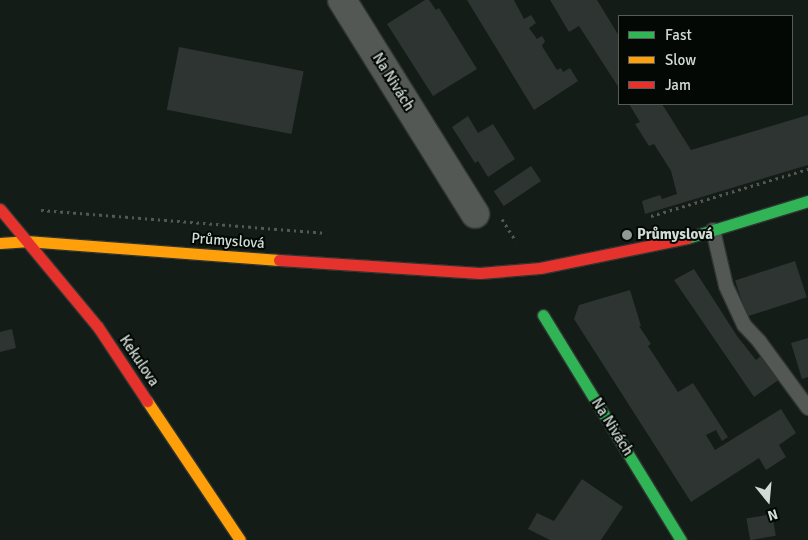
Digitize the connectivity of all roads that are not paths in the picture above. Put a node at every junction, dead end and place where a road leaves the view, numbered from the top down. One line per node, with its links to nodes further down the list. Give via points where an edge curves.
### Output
1 (342, 0): 4 (street, Na Nivách)
2 (808, 201): 5 (street, Průmyslová)
3 (0, 208): 6 (street, Kekulova)
4 (475, 214)
5 (713, 230): 6 (street, Průmyslová, via 672,243 592,260 480,272 410,270); 9 (lane, via 726,286 744,325)
6 (26, 241): 7 (street, Průmyslová); 10 (street, Kekulova, via 98,327)
7 (0, 243)
8 (543, 315): 11 (street, Na Nivách)
9 (808, 408)
10 (240, 540)
11 (681, 540)

